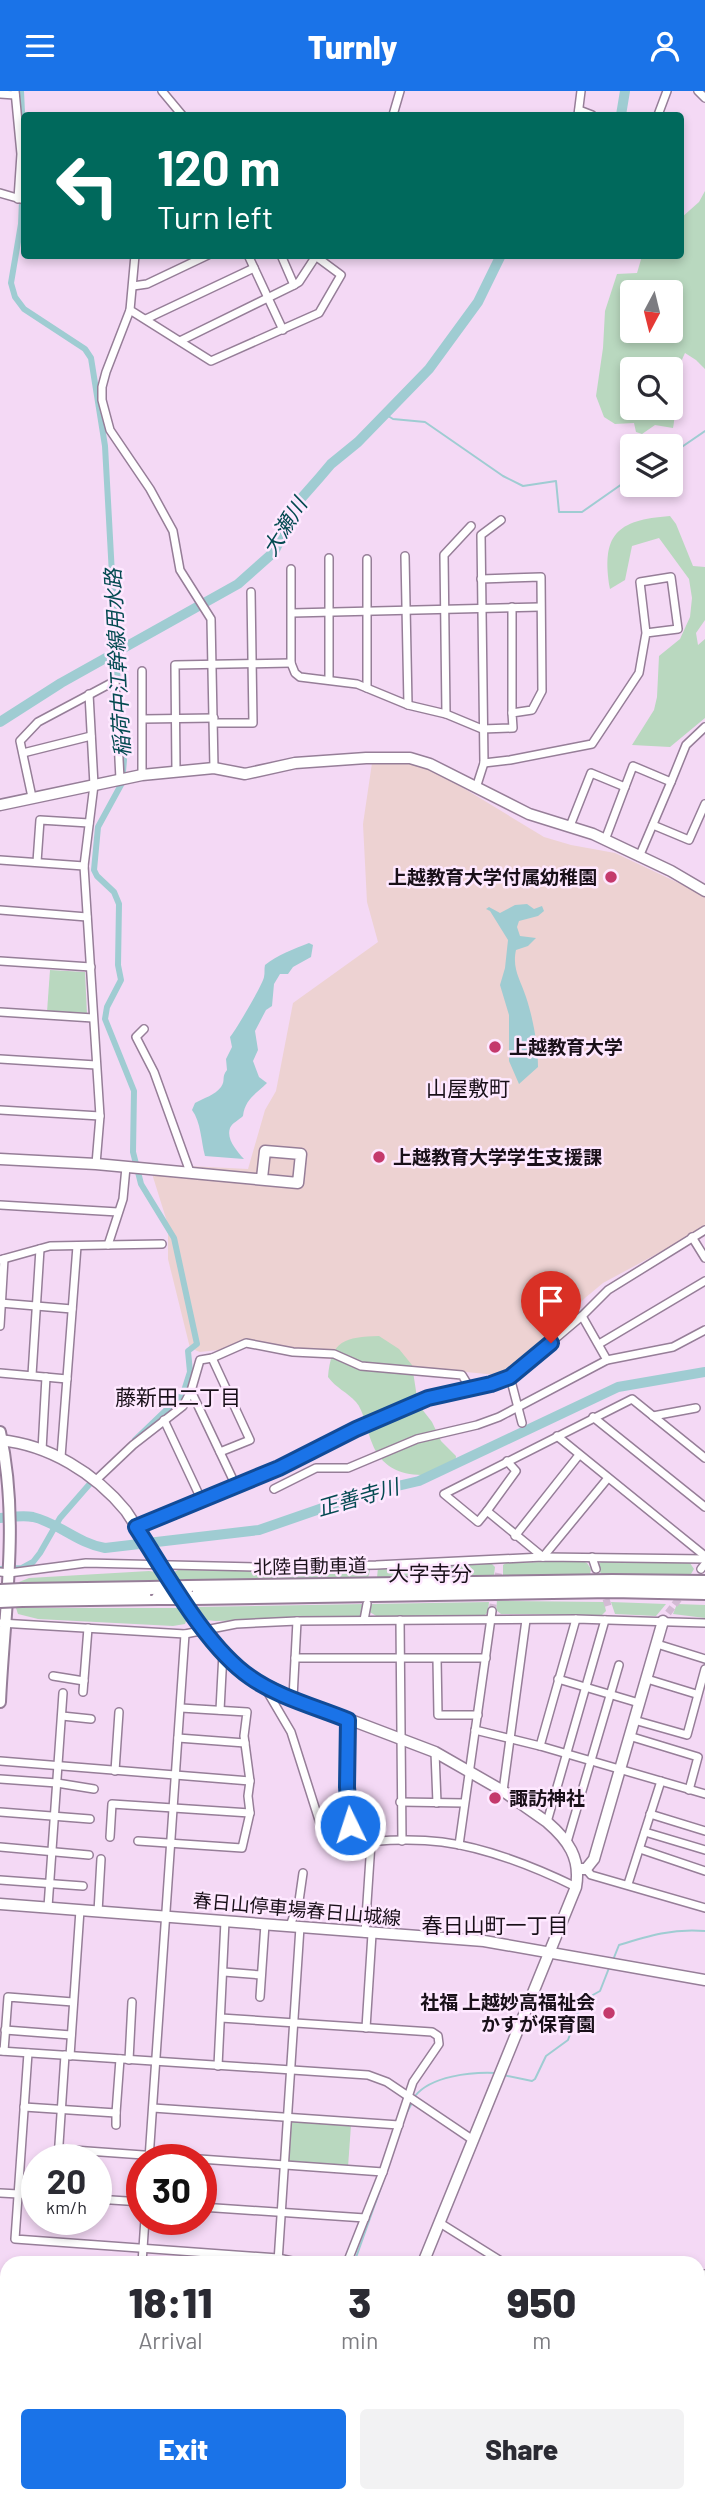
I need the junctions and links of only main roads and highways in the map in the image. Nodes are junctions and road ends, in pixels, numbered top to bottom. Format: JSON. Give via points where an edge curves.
{"nodes":[{"id":1,"x":1,"y":1437,"type":"edge"},
{"id":2,"x":4,"y":1573,"type":"edge"},
{"id":3,"x":705,"y":1582,"type":"edge"},
{"id":4,"x":0,"y":1591,"type":"edge"},
{"id":5,"x":191,"y":1593,"type":"junction"},
{"id":6,"x":22,"y":1595,"type":"junction"},
{"id":7,"x":705,"y":1595,"type":"edge"},
{"id":8,"x":0,"y":1601,"type":"edge"},
{"id":9,"x":3,"y":1623,"type":"edge"},
{"id":10,"x":0,"y":1696,"type":"edge"},
{"id":11,"x":0,"y":1702,"type":"edge"}],
"edges":[{"from":1,"to":2,"type":"main road","via":[[10,1533]]},
{"from":2,"to":9,"type":"main road"},
{"from":3,"to":5,"type":"highway","name":"北陸自動車道"},
{"from":4,"to":6,"type":"highway","name":"北陸自動車道","bridge":true},
{"from":5,"to":6,"type":"highway","name":"北陸自動車道","bridge":true},
{"from":5,"to":7,"type":"highway","name":"北陸自動車道","via":[[612,1591]]},
{"from":6,"to":8,"type":"highway","name":"北陸自動車道","bridge":true},
{"from":9,"to":10,"type":"main road"},
{"from":10,"to":11,"type":"main road"}]}
